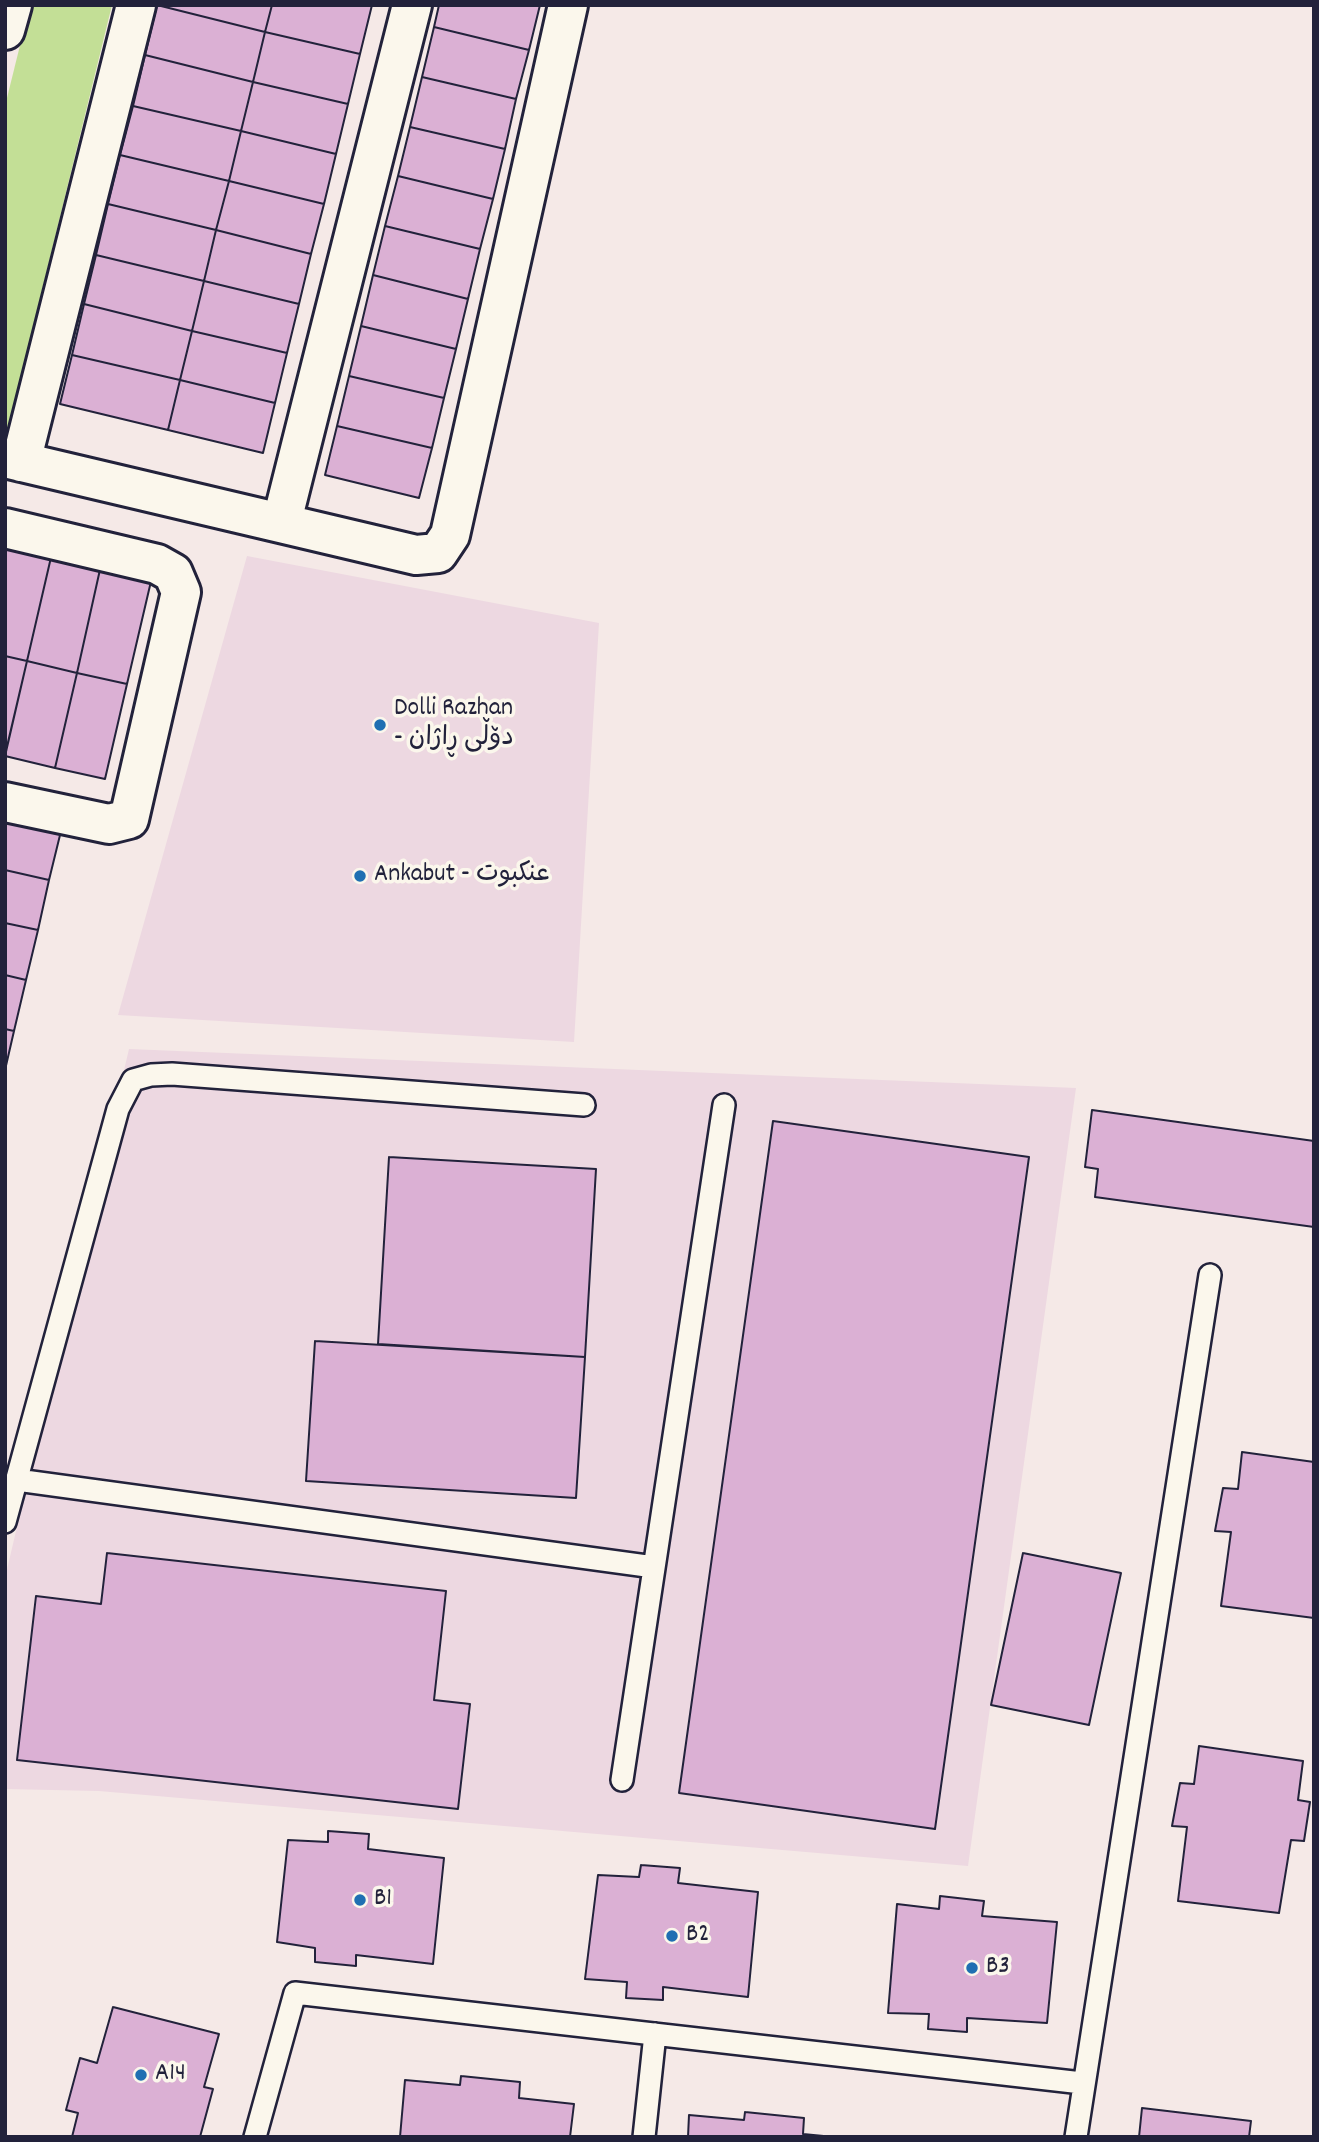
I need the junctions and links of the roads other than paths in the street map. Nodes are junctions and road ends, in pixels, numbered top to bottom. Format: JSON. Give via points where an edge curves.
{"nodes":[{"id":1,"x":12,"y":5,"type":"edge"},
{"id":2,"x":136,"y":5,"type":"edge"},
{"id":3,"x":412,"y":5,"type":"edge"},
{"id":4,"x":568,"y":5,"type":"edge"},
{"id":5,"x":5,"y":30,"type":"edge"},
{"id":6,"x":13,"y":460,"type":"edge"},
{"id":7,"x":282,"y":522,"type":"junction"},
{"id":8,"x":5,"y":528,"type":"edge"},
{"id":9,"x":5,"y":802,"type":"edge"},
{"id":10,"x":584,"y":1105,"type":"dead end"},
{"id":11,"x":724,"y":1105,"type":"dead end"},
{"id":12,"x":1210,"y":1275,"type":"dead end"},
{"id":13,"x":17,"y":1480,"type":"junction"},
{"id":14,"x":5,"y":1522,"type":"edge"},
{"id":15,"x":654,"y":1567,"type":"junction"},
{"id":16,"x":622,"y":1780,"type":"dead end"},
{"id":17,"x":655,"y":2034,"type":"junction"},
{"id":18,"x":1082,"y":2083,"type":"junction"},
{"id":19,"x":255,"y":2137,"type":"edge"},
{"id":20,"x":644,"y":2137,"type":"edge"},
{"id":21,"x":1076,"y":2137,"type":"edge"}],
"edges":[{"from":1,"to":5,"type":"street"},
{"from":2,"to":6,"type":"street"},
{"from":3,"to":7,"type":"street"},
{"from":4,"to":7,"type":"street","via":[[450,535],[438,553],[416,555]]},
{"from":6,"to":7,"type":"street"},
{"from":8,"to":9,"type":"street","via":[[157,564],[173,573],[181,592],[129,819],[109,824]]},
{"from":10,"to":13,"type":"lane","via":[[173,1074],[133,1080],[118,1109]]},
{"from":11,"to":15,"type":"lane"},
{"from":12,"to":18,"type":"lane"},
{"from":13,"to":14,"type":"lane"},
{"from":13,"to":15,"type":"lane"},
{"from":15,"to":16,"type":"lane"},
{"from":17,"to":18,"type":"lane"},
{"from":17,"to":19,"type":"lane","via":[[295,1993]]},
{"from":17,"to":20,"type":"lane"},
{"from":18,"to":21,"type":"lane"}]}
